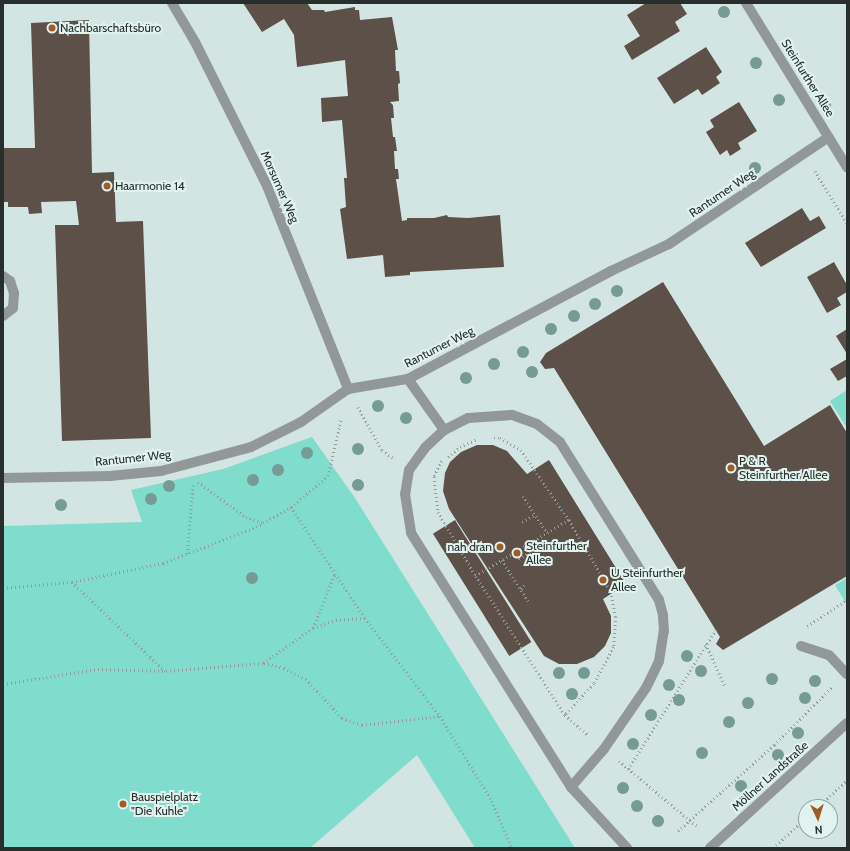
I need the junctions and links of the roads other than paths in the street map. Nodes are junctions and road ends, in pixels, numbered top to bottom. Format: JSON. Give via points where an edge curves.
{"nodes":[{"id":1,"x":172,"y":3,"type":"edge"},
{"id":2,"x":746,"y":3,"type":"edge"},
{"id":3,"x":829,"y":137,"type":"junction"},
{"id":4,"x":847,"y":167,"type":"edge"},
{"id":5,"x":3,"y":276,"type":"edge"},
{"id":6,"x":3,"y":316,"type":"edge"},
{"id":7,"x":408,"y":379,"type":"junction"},
{"id":8,"x":348,"y":389,"type":"junction"},
{"id":9,"x":444,"y":430,"type":"junction"},
{"id":10,"x":3,"y":478,"type":"edge"},
{"id":11,"x":801,"y":646,"type":"dead end"},
{"id":12,"x":847,"y":674,"type":"edge"},
{"id":13,"x":847,"y":724,"type":"edge"},
{"id":14,"x":571,"y":787,"type":"junction"},
{"id":15,"x":627,"y":848,"type":"edge"},
{"id":16,"x":710,"y":848,"type":"edge"}],
"edges":[{"from":1,"to":8,"type":"street","name":"Morsumer Weg","via":[[195,42],[267,186]]},
{"from":2,"to":3,"type":"street","name":"Steinfurther Allee"},
{"from":3,"to":4,"type":"street","name":"Steinfurther Allee"},
{"from":3,"to":7,"type":"street","name":"Rantumer Weg","via":[[669,244],[611,271]]},
{"from":5,"to":6,"type":"street","via":[[10,281],[14,293],[13,308]]},
{"from":7,"to":8,"type":"street","name":"Rantumer Weg"},
{"from":7,"to":9,"type":"street"},
{"from":8,"to":10,"type":"street","name":"Rantumer Weg","via":[[302,422],[250,447],[161,471],[110,476]]},
{"from":9,"to":14,"type":"street","via":[[424,448],[409,470],[405,494],[411,533]]},
{"from":9,"to":14,"type":"street","via":[[468,418],[512,415],[537,424],[560,442],[659,600],[664,631],[659,661],[628,716]]},
{"from":11,"to":12,"type":"street","via":[[829,655]]},
{"from":13,"to":16,"type":"street","name":"Möllner Landstraße"},
{"from":14,"to":15,"type":"street"}]}
